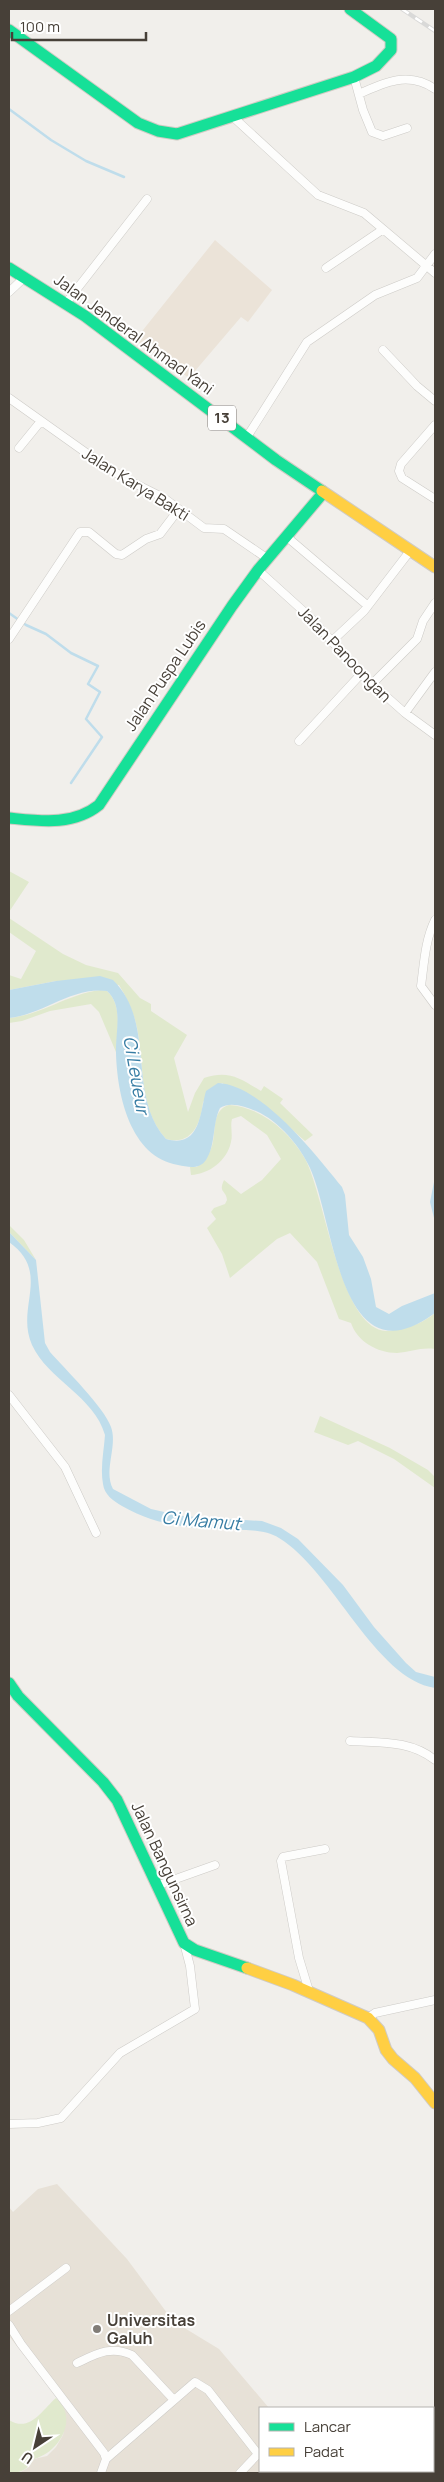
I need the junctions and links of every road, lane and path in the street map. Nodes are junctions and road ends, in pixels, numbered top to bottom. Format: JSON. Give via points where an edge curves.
{"nodes":[{"id":1,"x":350,"y":9,"type":"edge"},
{"id":2,"x":9,"y":30,"type":"edge"},
{"id":3,"x":354,"y":76,"type":"junction"},
{"id":4,"x":435,"y":88,"type":"edge"},
{"id":5,"x":359,"y":94,"type":"junction"},
{"id":6,"x":232,"y":116,"type":"junction"},
{"id":7,"x":407,"y":128,"type":"dead end"},
{"id":8,"x":147,"y":199,"type":"dead end"},
{"id":9,"x":382,"y":230,"type":"junction"},
{"id":10,"x":435,"y":254,"type":"edge"},
{"id":11,"x":426,"y":267,"type":"junction"},
{"id":12,"x":9,"y":268,"type":"edge"},
{"id":13,"x":326,"y":268,"type":"dead end"},
{"id":14,"x":435,"y":273,"type":"edge"},
{"id":15,"x":25,"y":277,"type":"junction"},
{"id":16,"x":9,"y":292,"type":"edge"},
{"id":17,"x":66,"y":303,"type":"junction"},
{"id":18,"x":383,"y":350,"type":"dead end"},
{"id":19,"x":9,"y":398,"type":"edge"},
{"id":20,"x":435,"y":401,"type":"edge"},
{"id":21,"x":41,"y":420,"type":"junction"},
{"id":22,"x":435,"y":425,"type":"edge"},
{"id":23,"x":247,"y":438,"type":"junction"},
{"id":24,"x":18,"y":448,"type":"dead end"},
{"id":25,"x":323,"y":493,"type":"junction"},
{"id":26,"x":435,"y":500,"type":"edge"},
{"id":27,"x":179,"y":509,"type":"junction"},
{"id":28,"x":287,"y":537,"type":"junction"},
{"id":29,"x":410,"y":551,"type":"junction"},
{"id":30,"x":268,"y":558,"type":"junction"},
{"id":31,"x":435,"y":567,"type":"edge"},
{"id":32,"x":258,"y":570,"type":"junction"},
{"id":33,"x":435,"y":604,"type":"edge"},
{"id":34,"x":368,"y":606,"type":"junction"},
{"id":35,"x":9,"y":639,"type":"edge"},
{"id":36,"x":331,"y":642,"type":"junction"},
{"id":37,"x":435,"y":672,"type":"edge"},
{"id":38,"x":361,"y":674,"type":"junction"},
{"id":39,"x":372,"y":684,"type":"junction"},
{"id":40,"x":405,"y":713,"type":"junction"},
{"id":41,"x":435,"y":735,"type":"edge"},
{"id":42,"x":299,"y":741,"type":"dead end"},
{"id":43,"x":9,"y":818,"type":"edge"},
{"id":44,"x":435,"y":920,"type":"edge"},
{"id":45,"x":435,"y":1005,"type":"edge"},
{"id":46,"x":9,"y":1395,"type":"edge"},
{"id":47,"x":11,"y":1408,"type":"edge"},
{"id":48,"x":96,"y":1534,"type":"dead end"},
{"id":49,"x":9,"y":1683,"type":"edge"},
{"id":50,"x":350,"y":1741,"type":"dead end"},
{"id":51,"x":435,"y":1760,"type":"edge"},
{"id":52,"x":325,"y":1850,"type":"dead end"},
{"id":53,"x":216,"y":1865,"type":"dead end"},
{"id":54,"x":156,"y":1886,"type":"junction"},
{"id":55,"x":184,"y":1943,"type":"junction"},
{"id":56,"x":309,"y":1991,"type":"junction"},
{"id":57,"x":435,"y":2000,"type":"edge"},
{"id":58,"x":368,"y":2018,"type":"junction"},
{"id":59,"x":435,"y":2103,"type":"edge"},
{"id":60,"x":9,"y":2124,"type":"edge"},
{"id":61,"x":66,"y":2268,"type":"dead end"},
{"id":62,"x":9,"y":2310,"type":"edge"},
{"id":63,"x":9,"y":2325,"type":"edge"},
{"id":64,"x":77,"y":2363,"type":"dead end"},
{"id":65,"x":174,"y":2400,"type":"junction"},
{"id":66,"x":106,"y":2459,"type":"junction"},
{"id":67,"x":101,"y":2473,"type":"edge"},
{"id":68,"x":240,"y":2473,"type":"edge"}],
"edges":[{"from":1,"to":3,"type":"main road","via":[[386,34],[392,46],[376,66]]},
{"from":2,"to":6,"type":"main road","via":[[147,128],[177,134]]},
{"from":3,"to":5,"type":"street"},
{"from":3,"to":6,"type":"main road"},
{"from":4,"to":5,"type":"street","via":[[423,81],[407,78]]},
{"from":5,"to":7,"type":"street","via":[[375,135],[383,136]]},
{"from":6,"to":9,"type":"street","via":[[318,195],[360,211]]},
{"from":8,"to":17,"type":"street"},
{"from":9,"to":11,"type":"street"},
{"from":9,"to":13,"type":"street"},
{"from":10,"to":11,"type":"street"},
{"from":11,"to":14,"type":"street"},
{"from":11,"to":23,"type":"street","via":[[412,281],[375,296],[307,342]]},
{"from":12,"to":15,"type":"main road","name":"Jalan Jenderal Ahmad Yani","number":"13"},
{"from":15,"to":16,"type":"street"},
{"from":15,"to":17,"type":"main road","name":"Jalan Jenderal Ahmad Yani","number":"13"},
{"from":17,"to":23,"type":"main road","name":"Jalan Jenderal Ahmad Yani","number":"13"},
{"from":18,"to":20,"type":"street","via":[[416,386]]},
{"from":19,"to":21,"type":"street","name":"Jalan Karya Bakti"},
{"from":21,"to":24,"type":"street"},
{"from":21,"to":27,"type":"street","name":"Jalan Karya Bakti","via":[[119,475]]},
{"from":22,"to":26,"type":"street","via":[[401,464],[399,471],[402,478]]},
{"from":23,"to":25,"type":"main road","name":"Jalan Jenderal Ahmad Yani","number":"13"},
{"from":25,"to":28,"type":"main road","name":"Jalan Puspa Lubis"},
{"from":25,"to":29,"type":"main road","name":"Jalan Jenderal Ahmad Yani","number":"13"},
{"from":27,"to":30,"type":"street","name":"Jalan Karya Bakti","via":[[204,528],[226,530]]},
{"from":27,"to":35,"type":"street","via":[[160,534],[122,555],[116,554],[89,532],[80,532]]},
{"from":28,"to":30,"type":"main road","name":"Jalan Puspa Lubis"},
{"from":28,"to":34,"type":"street"},
{"from":29,"to":31,"type":"main road","name":"Jalan Jenderal Ahmad Yani","number":"13"},
{"from":29,"to":34,"type":"street"},
{"from":30,"to":32,"type":"main road","name":"Jalan Puspa Lubis"},
{"from":32,"to":36,"type":"street","name":"Jalan Panoongan","via":[[301,608]]},
{"from":32,"to":43,"type":"main road","name":"Jalan Puspa Lubis","via":[[93,811],[77,818]]},
{"from":33,"to":39,"type":"street","via":[[423,621],[417,639]]},
{"from":34,"to":36,"type":"street"},
{"from":36,"to":38,"type":"street","name":"Jalan Panoongan"},
{"from":37,"to":40,"type":"street"},
{"from":38,"to":39,"type":"street","name":"Jalan Panoongan"},
{"from":38,"to":42,"type":"street"},
{"from":39,"to":40,"type":"street","name":"Jalan Panoongan"},
{"from":40,"to":41,"type":"street","name":"Jalan Panoongan"},
{"from":44,"to":45,"type":"street","via":[[424,957],[421,986]]},
{"from":46,"to":47,"type":"street"},
{"from":47,"to":48,"type":"street","via":[[65,1467]]},
{"from":49,"to":54,"type":"main road","name":"Jalan Bangunsirna","via":[[110,1790],[123,1810]]},
{"from":50,"to":51,"type":"street","via":[[403,1744],[424,1751]]},
{"from":52,"to":56,"type":"street","via":[[283,1857],[281,1861],[299,1958]]},
{"from":53,"to":54,"type":"street"},
{"from":54,"to":55,"type":"main road","name":"Jalan Bangunsirna"},
{"from":55,"to":56,"type":"main road","name":"Jalan Bangunsirna","via":[[195,1950]]},
{"from":55,"to":60,"type":"street","via":[[195,2008],[120,2053],[61,2118],[34,2124]]},
{"from":56,"to":58,"type":"main road","name":"Jalan Bangunsirna"},
{"from":57,"to":58,"type":"street","via":[[375,2013]]},
{"from":58,"to":59,"type":"main road","via":[[390,2055],[415,2078]]},
{"from":61,"to":62,"type":"street"},
{"from":63,"to":66,"type":"street"},
{"from":64,"to":65,"type":"street","via":[[104,2351],[124,2351],[132,2355]]},
{"from":65,"to":66,"type":"street"},
{"from":65,"to":68,"type":"street","via":[[195,2382],[208,2390],[258,2454]]},
{"from":66,"to":67,"type":"street"}]}
